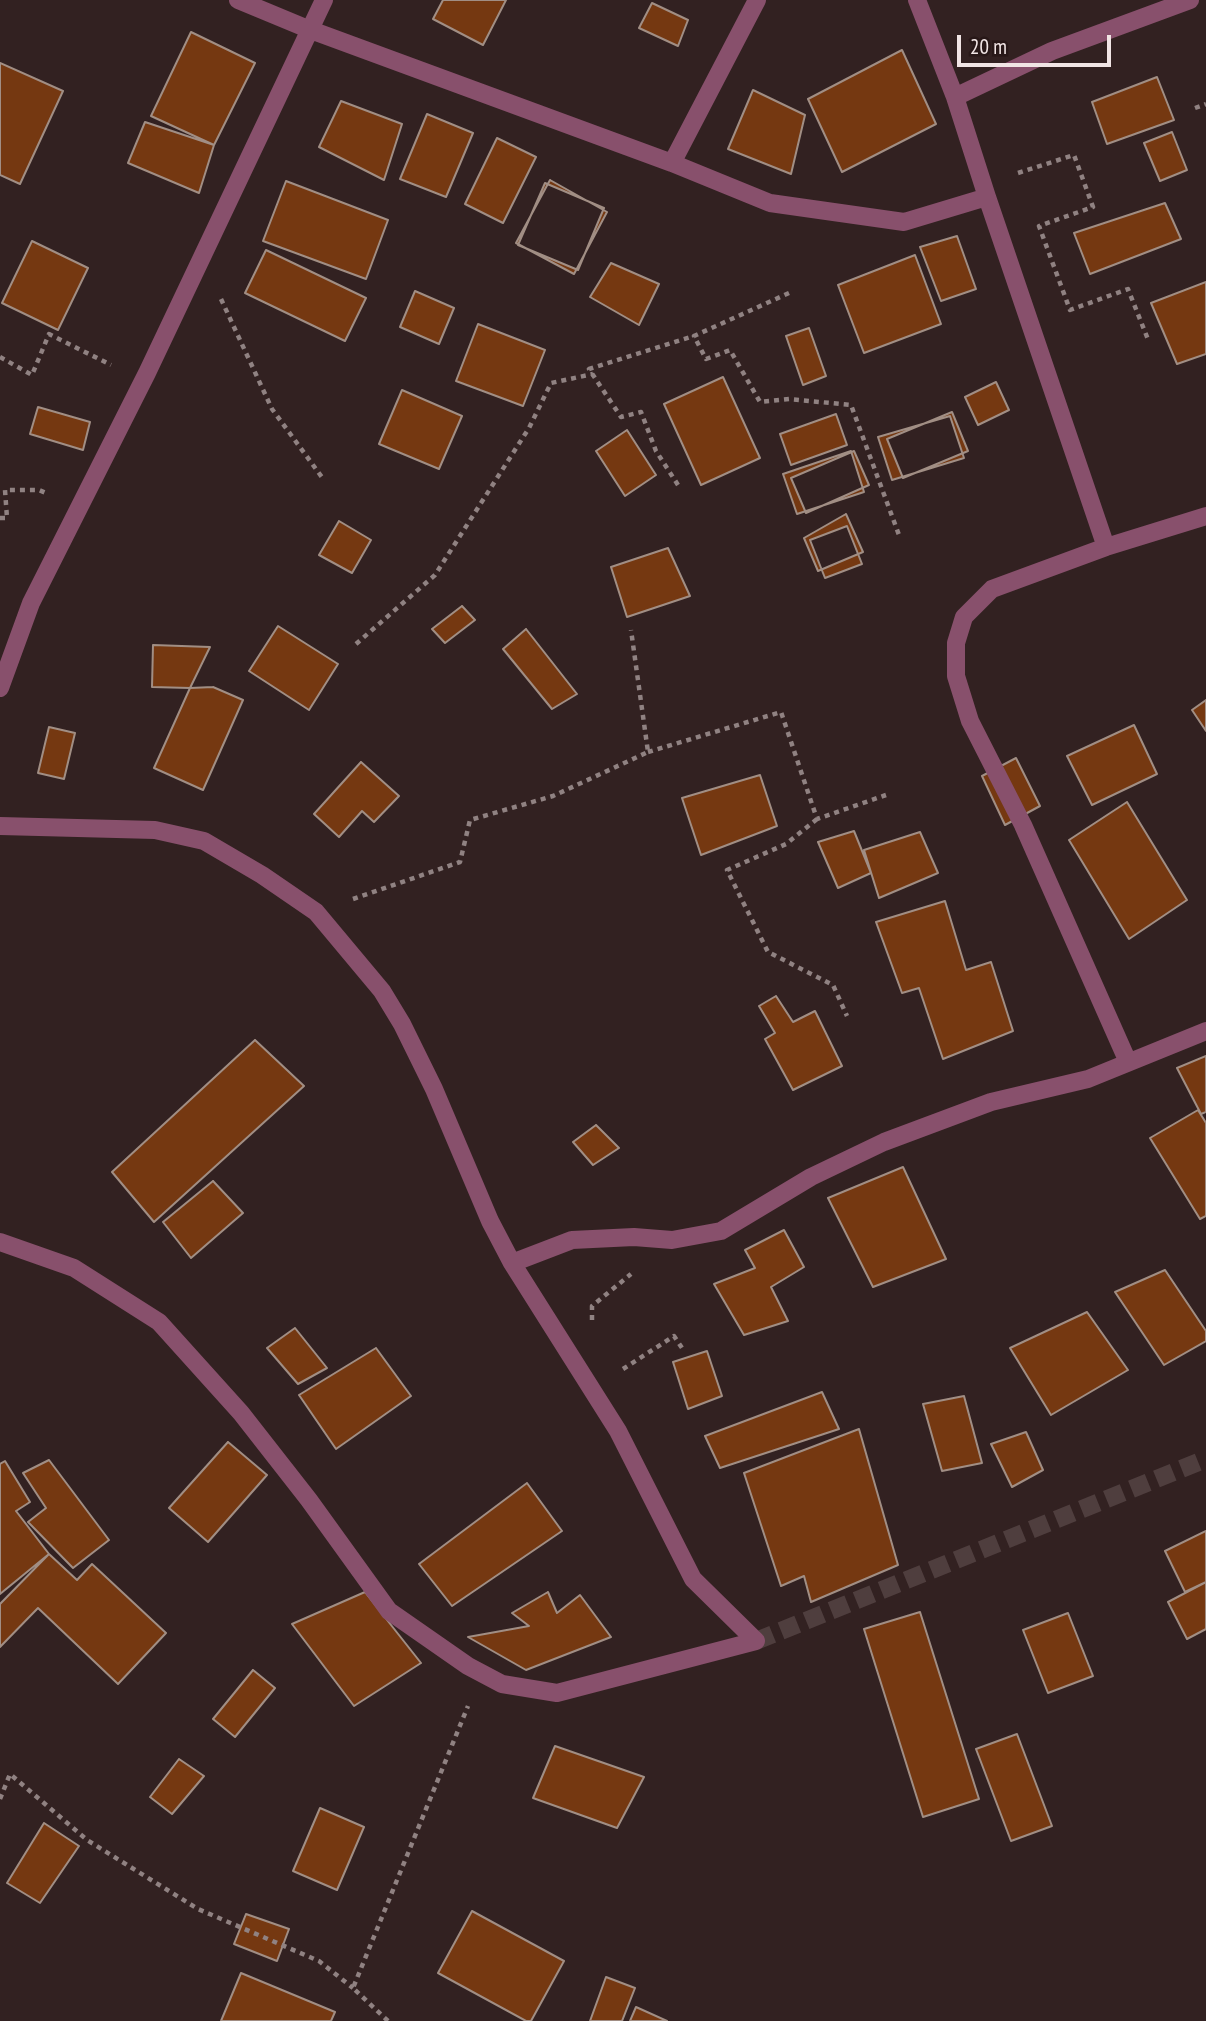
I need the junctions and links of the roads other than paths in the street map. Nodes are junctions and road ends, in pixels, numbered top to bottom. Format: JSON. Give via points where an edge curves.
{"nodes":[{"id":1,"x":238,"y":0,"type":"edge"},
{"id":2,"x":324,"y":0,"type":"edge"},
{"id":3,"x":757,"y":0,"type":"edge"},
{"id":4,"x":917,"y":0,"type":"edge"},
{"id":5,"x":1190,"y":0,"type":"edge"},
{"id":6,"x":308,"y":29,"type":"junction"},
{"id":7,"x":955,"y":97,"type":"junction"},
{"id":8,"x":672,"y":163,"type":"junction"},
{"id":9,"x":986,"y":191,"type":"junction"},
{"id":10,"x":1206,"y":516,"type":"edge"},
{"id":11,"x":1106,"y":547,"type":"junction"},
{"id":12,"x":0,"y":688,"type":"edge"},
{"id":13,"x":0,"y":826,"type":"edge"},
{"id":14,"x":1206,"y":1031,"type":"edge"},
{"id":15,"x":1128,"y":1062,"type":"junction"},
{"id":16,"x":0,"y":1242,"type":"edge"},
{"id":17,"x":512,"y":1264,"type":"junction"}],
"edges":[{"from":1,"to":6,"type":"street"},
{"from":2,"to":6,"type":"street"},
{"from":3,"to":8,"type":"street"},
{"from":4,"to":7,"type":"street"},
{"from":5,"to":7,"type":"street","via":[[1052,51]]},
{"from":6,"to":8,"type":"street"},
{"from":6,"to":12,"type":"street","via":[[143,382],[31,603]]},
{"from":7,"to":9,"type":"street"},
{"from":8,"to":9,"type":"street","via":[[770,203],[904,222]]},
{"from":9,"to":11,"type":"street"},
{"from":10,"to":11,"type":"street"},
{"from":11,"to":15,"type":"street","via":[[992,589],[964,617],[956,643],[956,676],[970,721],[1023,825]]},
{"from":13,"to":17,"type":"street","via":[[155,830],[204,841],[316,912],[382,991],[402,1024]]},
{"from":14,"to":15,"type":"street"},
{"from":15,"to":17,"type":"street","via":[[1088,1079],[991,1102],[884,1142],[811,1177],[721,1231],[672,1240],[572,1241]]},
{"from":16,"to":17,"type":"street","via":[[74,1268],[159,1322],[249,1424],[390,1611],[502,1684],[557,1693],[756,1641],[693,1579],[618,1430]]}]}
